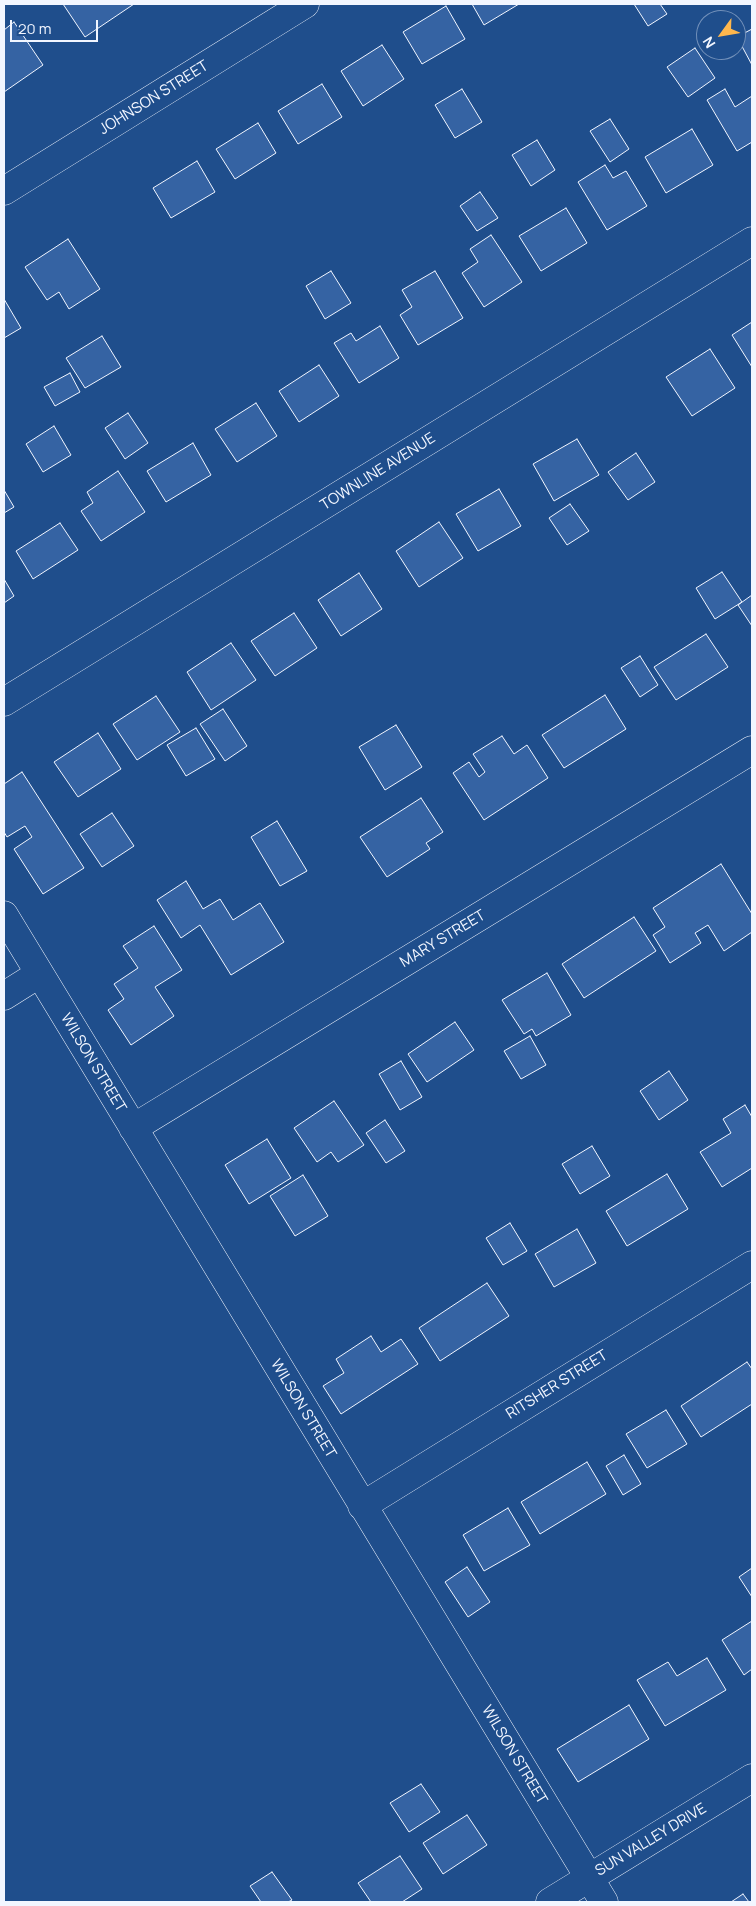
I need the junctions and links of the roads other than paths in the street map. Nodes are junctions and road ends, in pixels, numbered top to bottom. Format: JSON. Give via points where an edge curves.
{"nodes":[{"id":1,"x":305,"y":4,"type":"edge"},
{"id":2,"x":4,"y":191,"type":"edge"},
{"id":3,"x":752,"y":241,"type":"edge"},
{"id":4,"x":4,"y":702,"type":"edge"},
{"id":5,"x":752,"y":750,"type":"edge"},
{"id":6,"x":4,"y":915,"type":"edge"},
{"id":7,"x":40,"y":974,"type":"junction"},
{"id":8,"x":4,"y":996,"type":"edge"},
{"id":9,"x":133,"y":1128,"type":"junction"},
{"id":10,"x":752,"y":1265,"type":"edge"},
{"id":11,"x":362,"y":1506,"type":"junction"},
{"id":12,"x":752,"y":1778,"type":"edge"},
{"id":13,"x":589,"y":1878,"type":"junction"},
{"id":14,"x":550,"y":1902,"type":"edge"},
{"id":15,"x":604,"y":1902,"type":"edge"}],
"edges":[{"from":1,"to":2,"type":"street","name":"JOHNSON STREET"},
{"from":3,"to":4,"type":"street","name":"TOWNLINE AVENUE"},
{"from":5,"to":9,"type":"street","name":"MARY STREET"},
{"from":6,"to":7,"type":"street","name":"WILSON STREET"},
{"from":7,"to":8,"type":"street"},
{"from":7,"to":9,"type":"street","name":"WILSON STREET"},
{"from":9,"to":11,"type":"street","name":"WILSON STREET"},
{"from":10,"to":11,"type":"street","name":"RITSHER STREET"},
{"from":11,"to":13,"type":"street","name":"WILSON STREET"},
{"from":12,"to":13,"type":"street","name":"SUN VALLEY DRIVE"},
{"from":13,"to":14,"type":"street","name":"SUN VALLEY DRIVE"},
{"from":13,"to":15,"type":"street","name":"WILSON STREET"}]}
